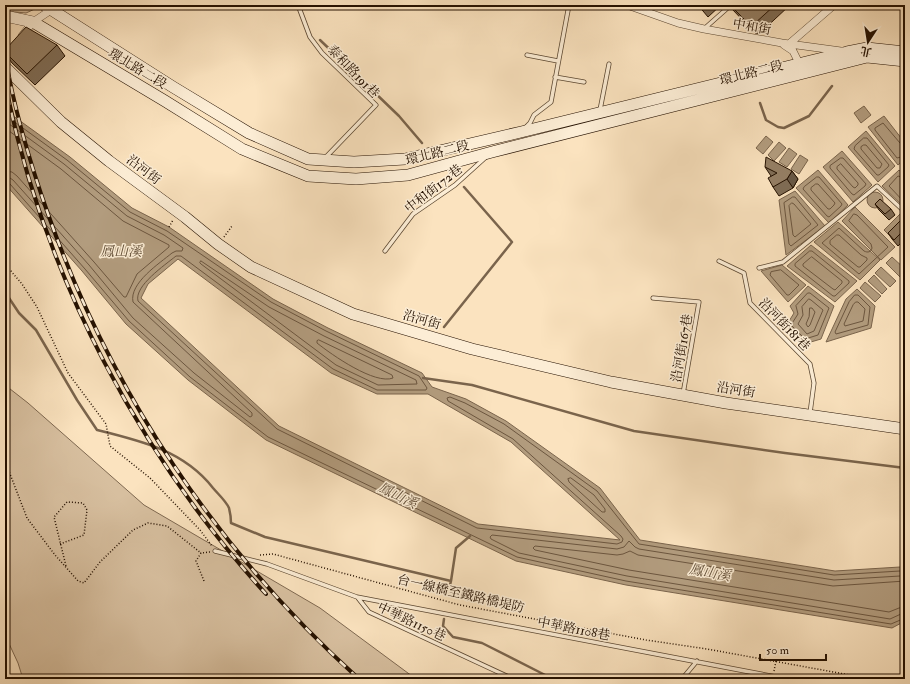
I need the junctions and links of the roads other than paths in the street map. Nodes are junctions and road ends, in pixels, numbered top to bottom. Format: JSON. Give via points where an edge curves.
{"nodes":[{"id":1,"x":65,"y":5,"type":"edge"},
{"id":2,"x":298,"y":5,"type":"edge"},
{"id":3,"x":569,"y":5,"type":"edge"},
{"id":4,"x":627,"y":5,"type":"edge"},
{"id":5,"x":731,"y":5,"type":"edge"},
{"id":6,"x":834,"y":5,"type":"edge"},
{"id":7,"x":48,"y":7,"type":"edge"},
{"id":8,"x":5,"y":16,"type":"edge"},
{"id":9,"x":33,"y":22,"type":"junction"},
{"id":10,"x":704,"y":29,"type":"junction"},
{"id":11,"x":15,"y":44,"type":"edge"},
{"id":12,"x":786,"y":44,"type":"junction"},
{"id":13,"x":811,"y":47,"type":"junction"},
{"id":14,"x":847,"y":52,"type":"junction"},
{"id":15,"x":905,"y":52,"type":"edge"},
{"id":16,"x":527,"y":55,"type":"dead end"},
{"id":17,"x":814,"y":60,"type":"junction"},
{"id":18,"x":558,"y":61,"type":"junction"},
{"id":19,"x":905,"y":61,"type":"edge"},
{"id":20,"x":609,"y":64,"type":"dead end"},
{"id":21,"x":799,"y":64,"type":"junction"},
{"id":22,"x":5,"y":67,"type":"edge"},
{"id":23,"x":810,"y":71,"type":"junction"},
{"id":24,"x":555,"y":77,"type":"junction"},
{"id":25,"x":584,"y":82,"type":"dead end"},
{"id":26,"x":599,"y":113,"type":"junction"},
{"id":27,"x":521,"y":132,"type":"junction"},
{"id":28,"x":509,"y":140,"type":"dead end"},
{"id":29,"x":504,"y":144,"type":"dead end"},
{"id":30,"x":492,"y":152,"type":"junction"},
{"id":31,"x":323,"y":160,"type":"junction"},
{"id":32,"x":905,"y":212,"type":"edge"},
{"id":33,"x":385,"y":251,"type":"dead end"},
{"id":34,"x":719,"y":261,"type":"dead end"},
{"id":35,"x":759,"y":268,"type":"dead end"},
{"id":36,"x":653,"y":298,"type":"dead end"},
{"id":37,"x":682,"y":395,"type":"junction"},
{"id":38,"x":810,"y":414,"type":"junction"},
{"id":39,"x":905,"y":429,"type":"edge"},
{"id":40,"x":214,"y":551,"type":"road end"},
{"id":41,"x":357,"y":597,"type":"junction"},
{"id":42,"x":697,"y":661,"type":"junction"},
{"id":43,"x":513,"y":679,"type":"edge"},
{"id":44,"x":682,"y":679,"type":"edge"},
{"id":45,"x":788,"y":679,"type":"edge"}],
"edges":[{"from":1,"to":7,"type":"street"},
{"from":2,"to":31,"type":"lane","name":"泰和路191巷","via":[[310,37],[322,53],[376,105]]},
{"from":3,"to":18,"type":"lane"},
{"from":4,"to":10,"type":"street","name":"中和街","via":[[678,23]]},
{"from":5,"to":10,"type":"lane"},
{"from":6,"to":12,"type":"street"},
{"from":7,"to":9,"type":"street"},
{"from":7,"to":31,"type":"street","name":"環北路二段","via":[[249,133],[308,159]]},
{"from":8,"to":9,"type":"street","name":"環北路二段"},
{"from":9,"to":11,"type":"street"},
{"from":9,"to":30,"type":"street","name":"環北路二段","via":[[242,149],[308,176],[356,179],[408,175]]},
{"from":10,"to":12,"type":"street","name":"中和街"},
{"from":12,"to":13,"type":"street","name":"中和街"},
{"from":12,"to":21,"type":"street","name":"中和街","via":[[793,51]]},
{"from":13,"to":14,"type":"street","name":"中和街"},
{"from":13,"to":17,"type":"street"},
{"from":14,"to":15,"type":"street","name":"環北路二段","via":[[868,48]]},
{"from":14,"to":17,"type":"street","name":"環北路二段"},
{"from":16,"to":18,"type":"lane"},
{"from":17,"to":21,"type":"street","name":"環北路二段"},
{"from":17,"to":23,"type":"street"},
{"from":18,"to":24,"type":"lane"},
{"from":19,"to":23,"type":"street","name":"環北路二段","via":[[867,57]]},
{"from":20,"to":26,"type":"lane"},
{"from":21,"to":23,"type":"street","name":"中和街"},
{"from":21,"to":26,"type":"street","name":"環北路二段"},
{"from":22,"to":37,"type":"street","name":"沿河街","via":[[61,122],[251,267],[353,314],[472,349],[611,382]]},
{"from":23,"to":30,"type":"street","name":"環北路二段"},
{"from":24,"to":25,"type":"lane"},
{"from":24,"to":27,"type":"lane","via":[[551,102],[534,115]]},
{"from":26,"to":27,"type":"street","name":"環北路二段"},
{"from":27,"to":28,"type":"lane"},
{"from":27,"to":31,"type":"street","name":"環北路二段","via":[[405,159],[354,162]]},
{"from":29,"to":30,"type":"lane","name":"中和街172巷"},
{"from":30,"to":33,"type":"lane","name":"中和街172巷","via":[[455,185],[413,214]]},
{"from":32,"to":35,"type":"lane","via":[[877,186],[783,262]]},
{"from":34,"to":38,"type":"lane","name":"沿河街181巷","via":[[744,272],[750,303],[810,364],[814,383]]},
{"from":36,"to":37,"type":"lane","name":"沿河街167巷","via":[[699,302]]},
{"from":37,"to":38,"type":"street","name":"沿河街"},
{"from":38,"to":39,"type":"street","name":"沿河街"},
{"from":40,"to":41,"type":"lane","via":[[267,564]]},
{"from":41,"to":42,"type":"lane","name":"中華路1108巷"},
{"from":41,"to":43,"type":"lane","name":"中華路1150巷","via":[[369,612]]},
{"from":42,"to":44,"type":"lane"},
{"from":42,"to":45,"type":"lane","name":"中華路1108巷"}]}
